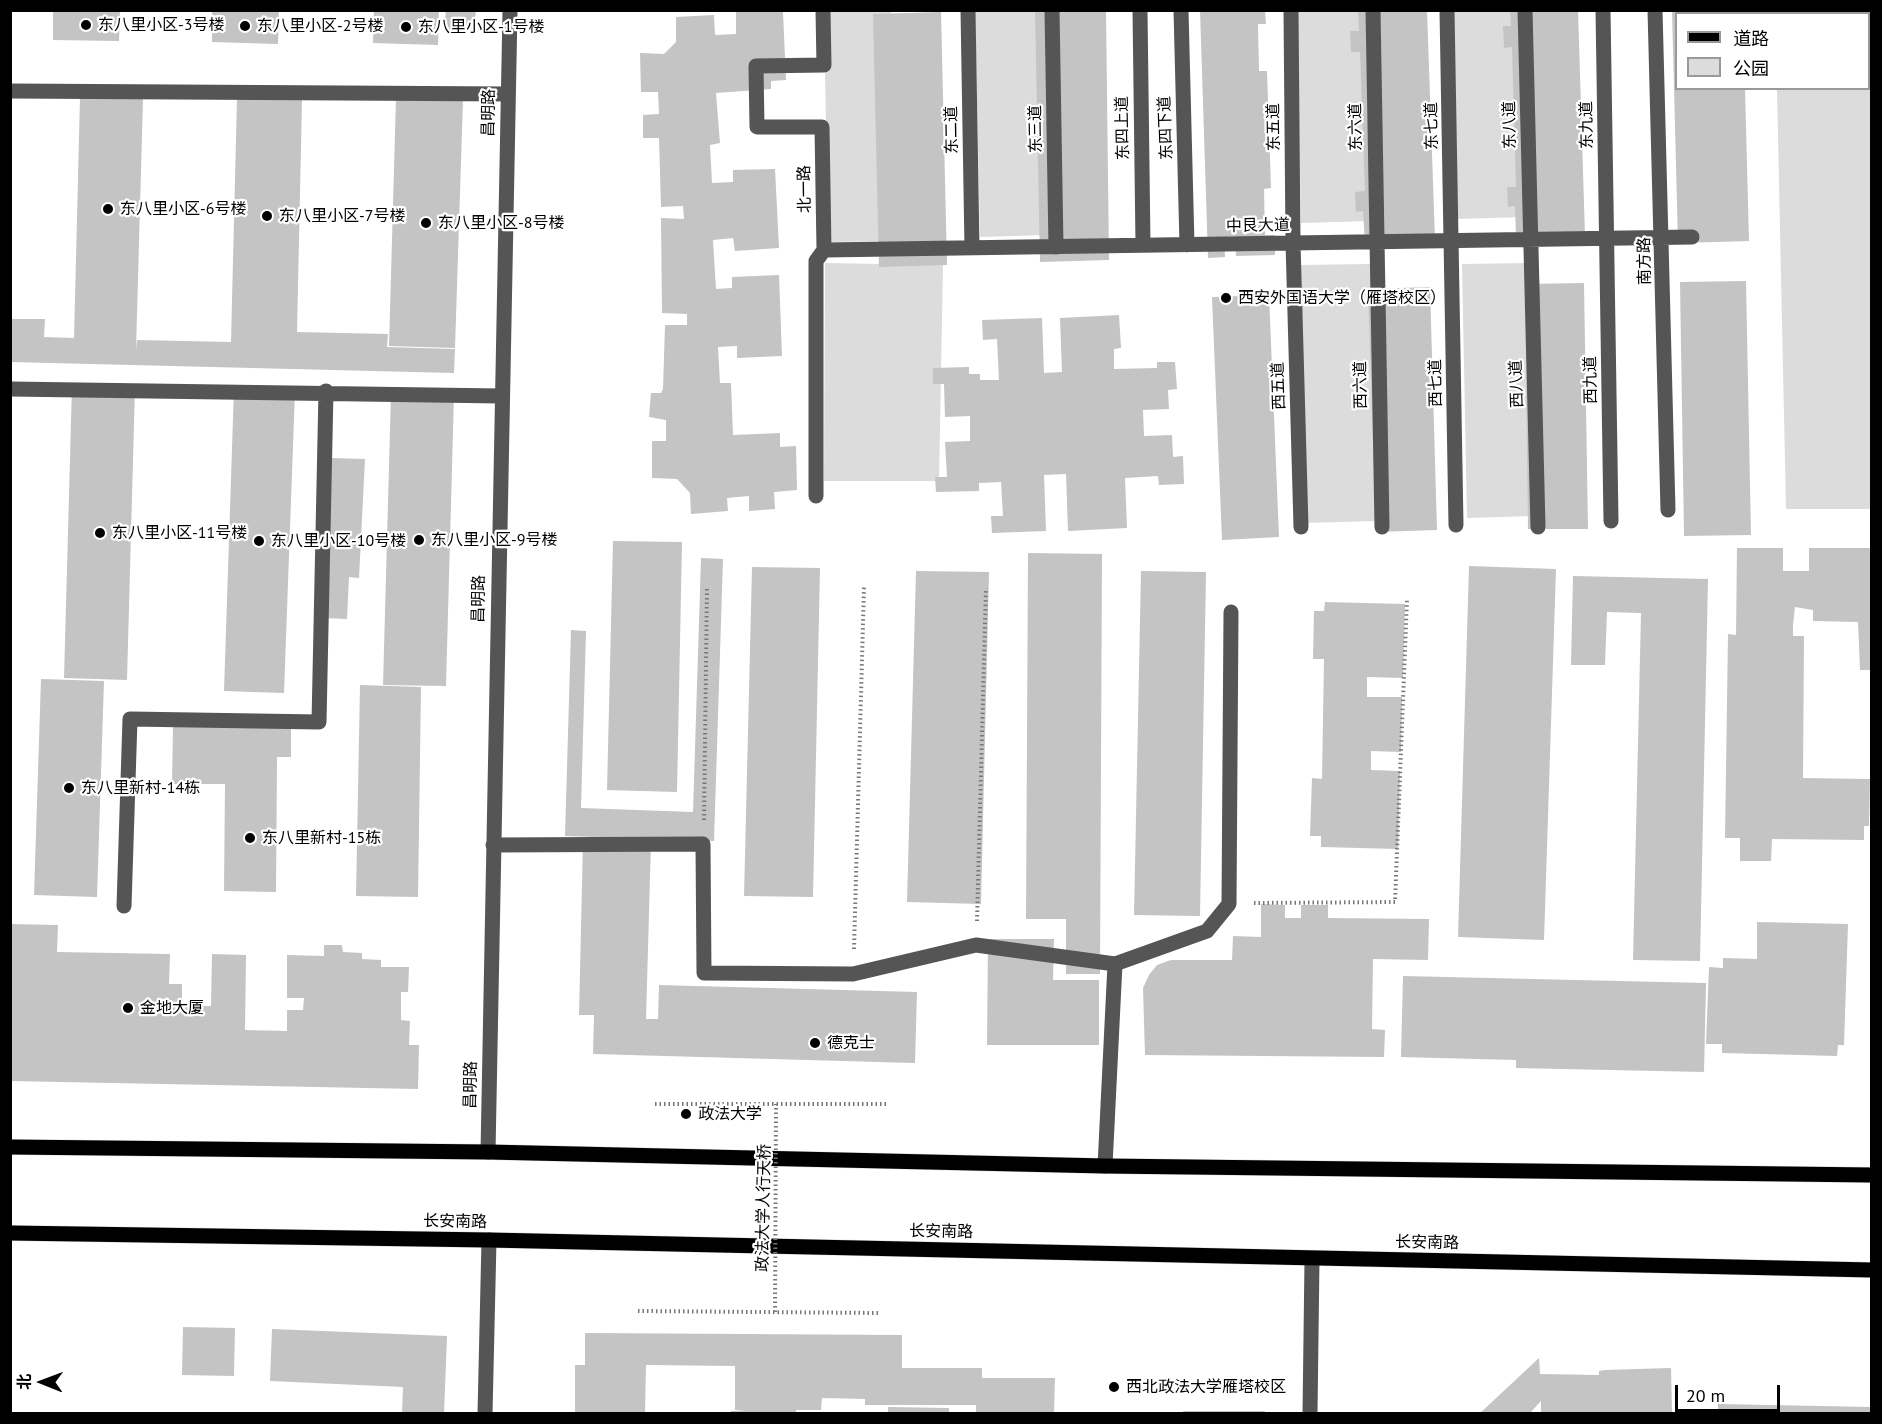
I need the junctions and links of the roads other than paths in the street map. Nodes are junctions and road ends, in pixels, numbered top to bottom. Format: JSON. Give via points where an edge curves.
{"nodes":[{"id":1,"x":510,"y":10,"type":"edge"},
{"id":2,"x":823,"y":10,"type":"edge"},
{"id":3,"x":968,"y":10,"type":"edge"},
{"id":4,"x":1052,"y":10,"type":"edge"},
{"id":5,"x":1140,"y":10,"type":"edge"},
{"id":6,"x":1181,"y":10,"type":"edge"},
{"id":7,"x":1291,"y":10,"type":"edge"},
{"id":8,"x":1373,"y":10,"type":"edge"},
{"id":9,"x":1447,"y":10,"type":"edge"},
{"id":10,"x":1525,"y":10,"type":"edge"},
{"id":11,"x":1603,"y":10,"type":"edge"},
{"id":12,"x":1655,"y":10,"type":"edge"},
{"id":13,"x":10,"y":90,"type":"edge"},
{"id":14,"x":508,"y":94,"type":"junction"},
{"id":15,"x":1692,"y":237,"type":"dead end"},
{"id":16,"x":1607,"y":238,"type":"junction"},
{"id":17,"x":1663,"y":238,"type":"junction"},
{"id":18,"x":1531,"y":239,"type":"junction"},
{"id":19,"x":1452,"y":241,"type":"junction"},
{"id":20,"x":1376,"y":242,"type":"junction"},
{"id":21,"x":1293,"y":243,"type":"junction"},
{"id":22,"x":1143,"y":245,"type":"junction"},
{"id":23,"x":1187,"y":245,"type":"junction"},
{"id":24,"x":1056,"y":247,"type":"junction"},
{"id":25,"x":972,"y":248,"type":"junction"},
{"id":26,"x":824,"y":250,"type":"junction"},
{"id":27,"x":10,"y":389,"type":"edge"},
{"id":28,"x":326,"y":391,"type":"junction"},
{"id":29,"x":501,"y":396,"type":"junction"},
{"id":30,"x":816,"y":496,"type":"dead end"},
{"id":31,"x":1668,"y":510,"type":"dead end"},
{"id":32,"x":1611,"y":521,"type":"dead end"},
{"id":33,"x":1456,"y":525,"type":"dead end"},
{"id":34,"x":1301,"y":527,"type":"dead end"},
{"id":35,"x":1382,"y":527,"type":"dead end"},
{"id":36,"x":1538,"y":527,"type":"dead end"},
{"id":37,"x":1231,"y":612,"type":"dead end"},
{"id":38,"x":493,"y":845,"type":"junction"},
{"id":39,"x":124,"y":906,"type":"dead end"},
{"id":40,"x":1115,"y":964,"type":"junction"},
{"id":41,"x":10,"y":1147,"type":"edge"},
{"id":42,"x":488,"y":1152,"type":"junction"},
{"id":43,"x":1105,"y":1166,"type":"junction"},
{"id":44,"x":1872,"y":1175,"type":"edge"},
{"id":45,"x":10,"y":1233,"type":"edge"},
{"id":46,"x":489,"y":1240,"type":"junction"},
{"id":47,"x":1312,"y":1259,"type":"junction"},
{"id":48,"x":1872,"y":1270,"type":"edge"},
{"id":49,"x":485,"y":1413,"type":"edge"},
{"id":50,"x":1310,"y":1413,"type":"edge"}],
"edges":[{"from":1,"to":14,"type":"street","name":"昌明路"},
{"from":2,"to":26,"type":"street","name":"北一路","via":[[824,65],[756,66],[757,127],[822,127]]},
{"from":3,"to":25,"type":"street","name":"东二道"},
{"from":4,"to":24,"type":"street","name":"东三道"},
{"from":5,"to":22,"type":"street","name":"东四上道"},
{"from":6,"to":23,"type":"street","name":"东四下道"},
{"from":7,"to":21,"type":"street","name":"东五道"},
{"from":8,"to":20,"type":"street","name":"东六道"},
{"from":9,"to":19,"type":"street","name":"东七道"},
{"from":10,"to":18,"type":"street","name":"东八道"},
{"from":11,"to":16,"type":"street","name":"东九道"},
{"from":12,"to":17,"type":"street","name":"南方路"},
{"from":13,"to":14,"type":"street"},
{"from":14,"to":29,"type":"street","name":"昌明路"},
{"from":15,"to":17,"type":"street","name":"中艮大道"},
{"from":16,"to":17,"type":"street","name":"中艮大道"},
{"from":16,"to":18,"type":"street","name":"中艮大道"},
{"from":16,"to":32,"type":"street","name":"西九道"},
{"from":17,"to":31,"type":"street","name":"南方路"},
{"from":18,"to":19,"type":"street","name":"中艮大道"},
{"from":18,"to":36,"type":"street","name":"西八道"},
{"from":19,"to":20,"type":"street","name":"中艮大道"},
{"from":19,"to":33,"type":"street","name":"西七道"},
{"from":20,"to":21,"type":"street","name":"中艮大道"},
{"from":20,"to":35,"type":"street","name":"西六道"},
{"from":21,"to":23,"type":"street","name":"中艮大道"},
{"from":21,"to":34,"type":"street","name":"西五道"},
{"from":22,"to":23,"type":"street","name":"中艮大道"},
{"from":22,"to":24,"type":"street","name":"中艮大道"},
{"from":24,"to":25,"type":"street","name":"中艮大道"},
{"from":25,"to":26,"type":"street","name":"中艮大道"},
{"from":26,"to":30,"type":"street","name":"北一路","via":[[816,261]]},
{"from":27,"to":28,"type":"street"},
{"from":28,"to":29,"type":"street"},
{"from":28,"to":39,"type":"street","via":[[319,722],[130,719]]},
{"from":29,"to":38,"type":"street","name":"昌明路"},
{"from":37,"to":40,"type":"street","via":[[1229,904],[1208,931]]},
{"from":38,"to":40,"type":"street","via":[[703,844],[704,973],[853,974],[976,945]]},
{"from":38,"to":42,"type":"street","name":"昌明路"},
{"from":40,"to":43,"type":"street"},
{"from":41,"to":42,"type":"main road"},
{"from":42,"to":43,"type":"main road"},
{"from":43,"to":44,"type":"main road"},
{"from":45,"to":46,"type":"main road","name":"长安南路"},
{"from":46,"to":47,"type":"main road","name":"长安南路"},
{"from":46,"to":49,"type":"street"},
{"from":47,"to":48,"type":"main road","name":"长安南路"},
{"from":47,"to":50,"type":"street"}]}
